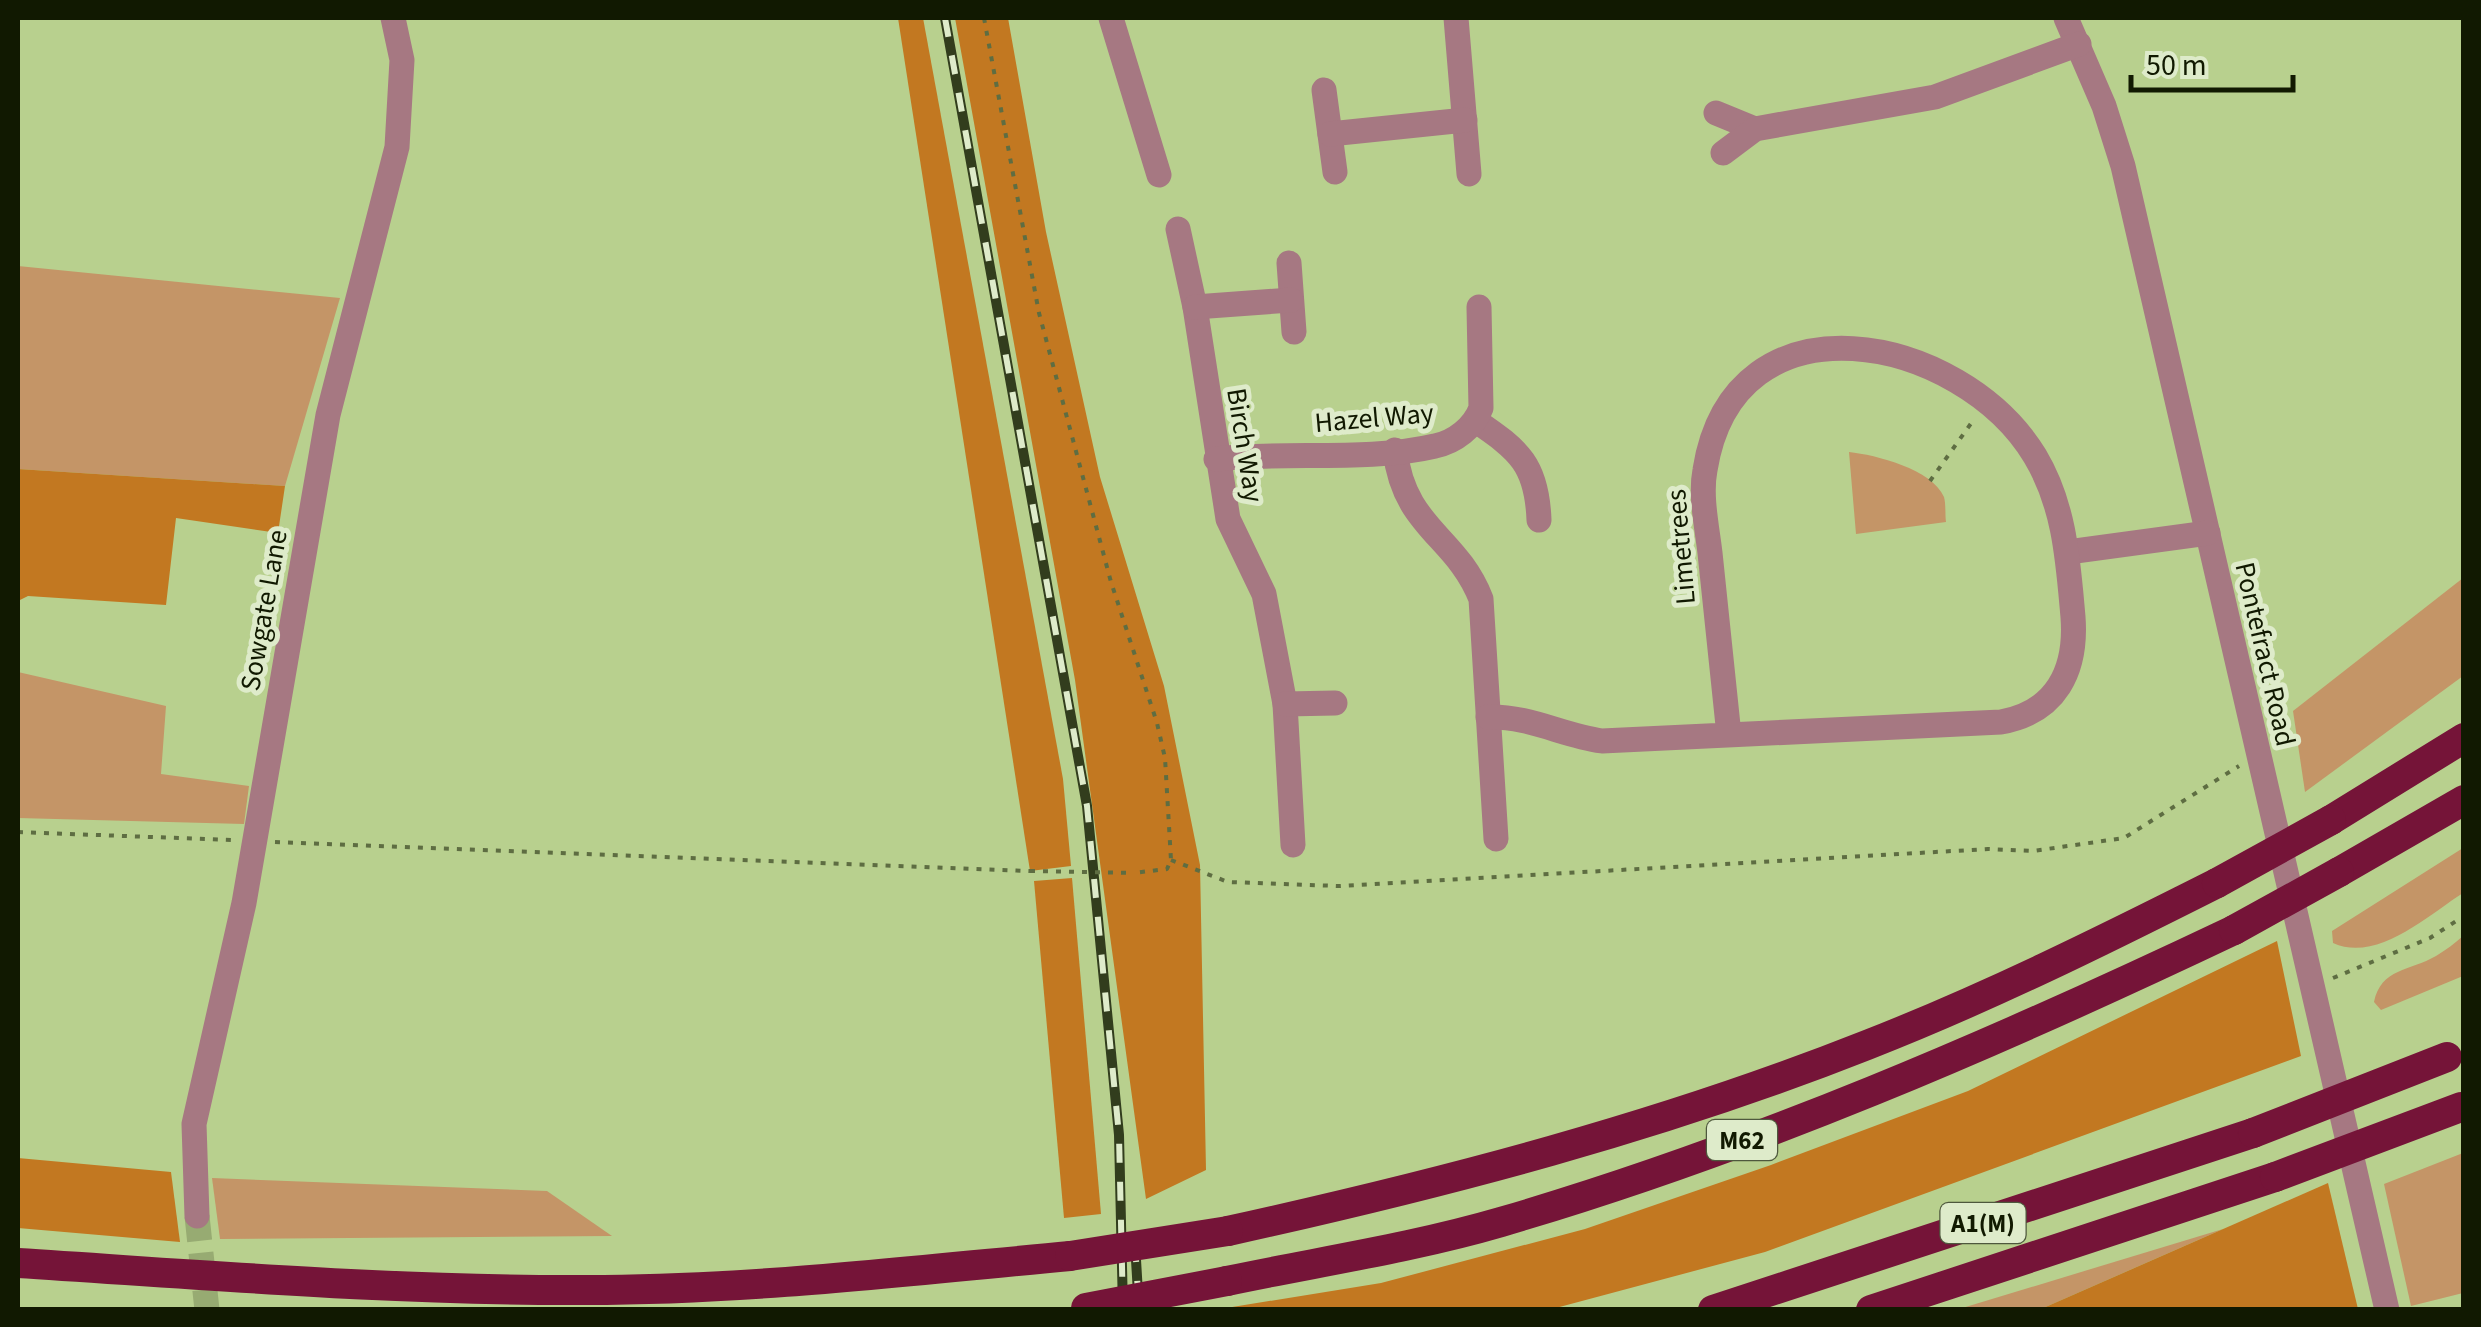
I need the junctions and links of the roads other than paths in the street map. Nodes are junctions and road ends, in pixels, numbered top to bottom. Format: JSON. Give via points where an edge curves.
{"nodes":[{"id":1,"x":393,"y":18,"type":"edge"},
{"id":2,"x":1111,"y":18,"type":"edge"},
{"id":3,"x":1456,"y":18,"type":"edge"},
{"id":4,"x":2066,"y":18,"type":"edge"},
{"id":5,"x":2079,"y":44,"type":"junction"},
{"id":6,"x":1324,"y":90,"type":"dead end"},
{"id":7,"x":1716,"y":113,"type":"dead end"},
{"id":8,"x":1464,"y":120,"type":"junction"},
{"id":9,"x":1755,"y":129,"type":"junction"},
{"id":10,"x":1330,"y":134,"type":"junction"},
{"id":11,"x":1723,"y":153,"type":"dead end"},
{"id":12,"x":1336,"y":172,"type":"dead end"},
{"id":13,"x":1469,"y":174,"type":"dead end"},
{"id":14,"x":1159,"y":175,"type":"dead end"},
{"id":15,"x":1178,"y":230,"type":"dead end"},
{"id":16,"x":1289,"y":263,"type":"dead end"},
{"id":17,"x":1291,"y":300,"type":"junction"},
{"id":18,"x":1195,"y":307,"type":"junction"},
{"id":19,"x":1479,"y":307,"type":"dead end"},
{"id":20,"x":1294,"y":332,"type":"dead end"},
{"id":21,"x":1476,"y":421,"type":"junction"},
{"id":22,"x":1395,"y":450,"type":"junction"},
{"id":23,"x":1216,"y":459,"type":"junction"},
{"id":24,"x":1539,"y":520,"type":"dead end"},
{"id":25,"x":2208,"y":533,"type":"junction"},
{"id":26,"x":2068,"y":552,"type":"junction"},
{"id":27,"x":1335,"y":703,"type":"dead end"},
{"id":28,"x":1285,"y":704,"type":"junction"},
{"id":29,"x":1488,"y":717,"type":"junction"},
{"id":30,"x":1729,"y":734,"type":"junction"},
{"id":31,"x":2464,"y":738,"type":"edge"},
{"id":32,"x":2464,"y":800,"type":"edge"},
{"id":33,"x":1496,"y":839,"type":"dead end"},
{"id":34,"x":1293,"y":846,"type":"dead end"},
{"id":35,"x":2455,"y":1054,"type":"edge"},
{"id":36,"x":2462,"y":1106,"type":"edge"},
{"id":37,"x":197,"y":1216,"type":"tunnel mouth"},
{"id":38,"x":18,"y":1264,"type":"edge"},
{"id":39,"x":1079,"y":1309,"type":"edge"},
{"id":40,"x":1713,"y":1310,"type":"edge"},
{"id":41,"x":1871,"y":1310,"type":"edge"},
{"id":42,"x":2387,"y":1310,"type":"edge"}],
"edges":[{"from":1,"to":37,"type":"street","name":"Sowgate Lane","via":[[402,60],[397,147],[328,415],[256,841],[194,1124]]},
{"from":2,"to":14,"type":"street"},
{"from":3,"to":8,"type":"street"},
{"from":4,"to":5,"type":"street","name":"Pontefract Road"},
{"from":5,"to":9,"type":"street","via":[[1935,97]]},
{"from":5,"to":25,"type":"street","name":"Pontefract Road","via":[[2123,166]]},
{"from":6,"to":10,"type":"street"},
{"from":7,"to":9,"type":"street"},
{"from":8,"to":10,"type":"street"},
{"from":8,"to":13,"type":"street"},
{"from":9,"to":11,"type":"street"},
{"from":10,"to":12,"type":"street"},
{"from":15,"to":18,"type":"street","name":"Birch Way"},
{"from":16,"to":17,"type":"street"},
{"from":17,"to":18,"type":"street"},
{"from":17,"to":20,"type":"street"},
{"from":18,"to":23,"type":"street","name":"Birch Way"},
{"from":19,"to":21,"type":"street"},
{"from":21,"to":22,"type":"street","name":"Hazel Way","via":[[1436,446]]},
{"from":21,"to":24,"type":"street","via":[[1522,452],[1538,494]]},
{"from":22,"to":23,"type":"street","name":"Hazel Way"},
{"from":22,"to":29,"type":"street","via":[[1399,483],[1414,511],[1472,576],[1481,599]]},
{"from":23,"to":28,"type":"street","name":"Birch Way","via":[[1228,520],[1264,594]]},
{"from":25,"to":26,"type":"street"},
{"from":25,"to":42,"type":"street","name":"Pontefract Road"},
{"from":26,"to":30,"type":"street","name":"Limetrees","via":[[2072,661],[2065,682],[2025,718]]},
{"from":26,"to":30,"type":"street","name":"Limetrees","via":[[2042,469],[1986,402],[1918,361],[1843,348],[1770,364],[1735,397],[1718,425],[1704,473]]},
{"from":27,"to":28,"type":"street"},
{"from":28,"to":34,"type":"street","name":"Birch Way"},
{"from":29,"to":30,"type":"street","name":"Limetrees","via":[[1535,720],[1576,737]]},
{"from":29,"to":33,"type":"street"},
{"from":31,"to":38,"type":"highway","number":"M62","bridge":true,"via":[[2218,883],[1990,994],[1706,1103],[1428,1185],[1228,1231],[1070,1256],[763,1285],[587,1290],[382,1288]]},
{"from":32,"to":39,"type":"highway","number":"M62","bridge":true,"via":[[2234,930],[2002,1040],[1692,1158],[1499,1223]]},
{"from":35,"to":40,"type":"highway","number":"A1(M)","bridge":true,"via":[[2253,1133]]},
{"from":36,"to":41,"type":"highway","number":"A1(M)","bridge":true,"via":[[2275,1177]]}]}
